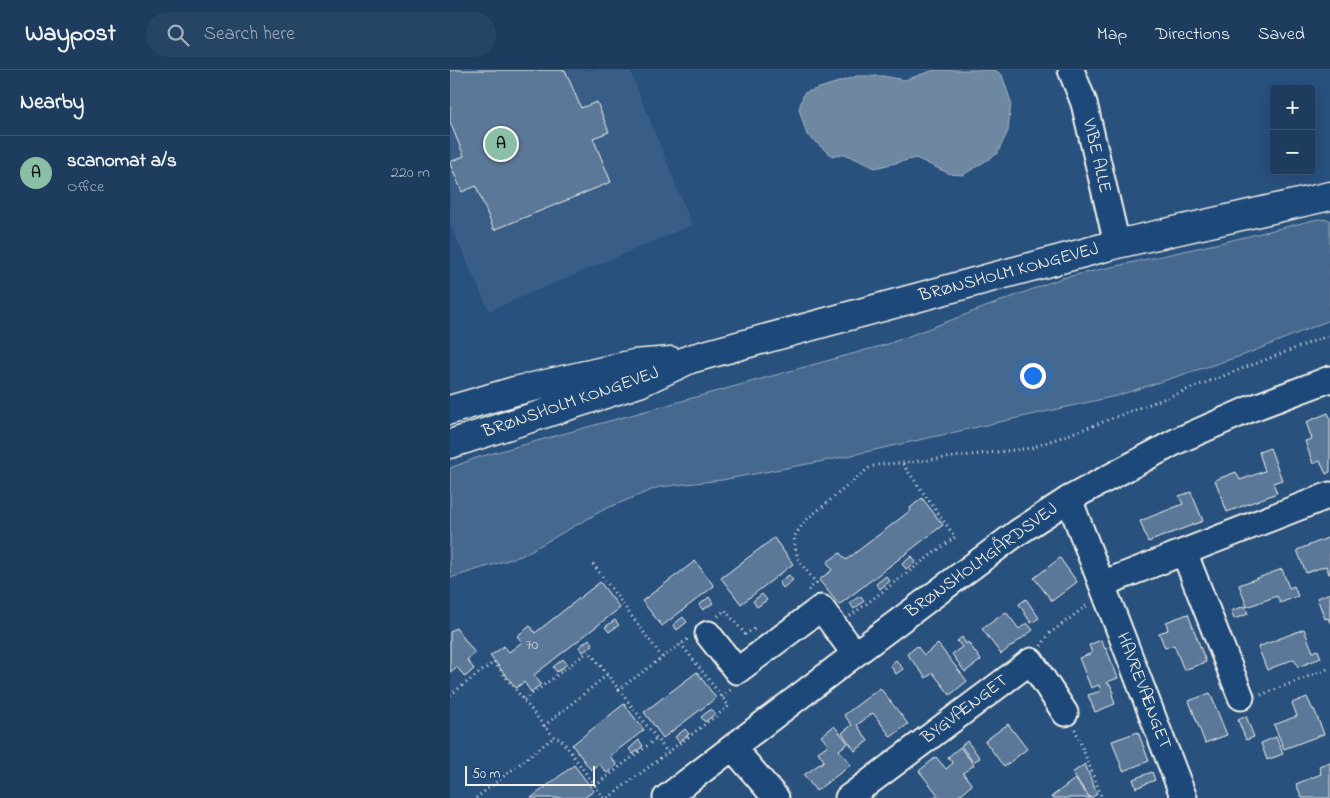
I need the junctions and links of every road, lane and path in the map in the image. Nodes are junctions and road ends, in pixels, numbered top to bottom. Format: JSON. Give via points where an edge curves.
{"nodes":[{"id":1,"x":1071,"y":70,"type":"edge"},
{"id":2,"x":1330,"y":196,"type":"edge"},
{"id":3,"x":1117,"y":244,"type":"junction"},
{"id":4,"x":1330,"y":335,"type":"edge"},
{"id":5,"x":690,"y":359,"type":"junction"},
{"id":6,"x":1330,"y":379,"type":"edge"},
{"id":7,"x":450,"y":410,"type":"edge"},
{"id":8,"x":450,"y":444,"type":"edge"},
{"id":9,"x":902,"y":463,"type":"junction"},
{"id":10,"x":1330,"y":495,"type":"edge"},
{"id":11,"x":1069,"y":499,"type":"junction"},
{"id":12,"x":1184,"y":552,"type":"junction"},
{"id":13,"x":593,"y":564,"type":"dead end"},
{"id":14,"x":1103,"y":588,"type":"junction"},
{"id":15,"x":810,"y":602,"type":"junction"},
{"id":16,"x":760,"y":625,"type":"dead end"},
{"id":17,"x":835,"y":628,"type":"junction"},
{"id":18,"x":705,"y":629,"type":"junction"},
{"id":19,"x":681,"y":644,"type":"junction"},
{"id":20,"x":855,"y":654,"type":"junction"},
{"id":21,"x":662,"y":657,"type":"junction"},
{"id":22,"x":1031,"y":660,"type":"junction"},
{"id":23,"x":1330,"y":668,"type":"edge"},
{"id":24,"x":607,"y":675,"type":"junction"},
{"id":25,"x":618,"y":690,"type":"junction"},
{"id":26,"x":450,"y":695,"type":"edge"},
{"id":27,"x":1241,"y":697,"type":"joint"},
{"id":28,"x":524,"y":700,"type":"junction"},
{"id":29,"x":1065,"y":713,"type":"joint"},
{"id":30,"x":544,"y":726,"type":"junction"},
{"id":31,"x":554,"y":737,"type":"junction"},
{"id":32,"x":657,"y":738,"type":"junction"},
{"id":33,"x":733,"y":748,"type":"junction"},
{"id":34,"x":668,"y":753,"type":"junction"},
{"id":35,"x":595,"y":786,"type":"junction"},
{"id":36,"x":476,"y":798,"type":"edge"},
{"id":37,"x":604,"y":798,"type":"edge"},
{"id":38,"x":608,"y":798,"type":"edge"},
{"id":39,"x":666,"y":798,"type":"edge"},
{"id":40,"x":776,"y":798,"type":"edge"},
{"id":41,"x":848,"y":798,"type":"edge"},
{"id":42,"x":1102,"y":798,"type":"edge"},
{"id":43,"x":1184,"y":798,"type":"edge"}],
"edges":[{"from":1,"to":3,"type":"street","name":"VIBE ALLE","via":[[1084,103]]},
{"from":2,"to":3,"type":"main road","name":"BRØNSHOLM KONGEVEJ"},
{"from":3,"to":5,"type":"main road","name":"BRØNSHOLM KONGEVEJ"},
{"from":4,"to":9,"type":"path","via":[[1031,448]]},
{"from":5,"to":7,"type":"main road","name":"BRØNSHOLM KONGEVEJ","via":[[634,364],[515,391]]},
{"from":5,"to":8,"type":"main road","name":"BRØNSHOLM KONGEVEJ","via":[[639,383]]},
{"from":6,"to":11,"type":"street","name":"BRØNSHOLMGÅRDSVEJ","via":[[1177,441]]},
{"from":9,"to":15,"type":"path","via":[[870,467],[804,521],[794,537],[799,561],[816,583]]},
{"from":9,"to":17,"type":"path","via":[[955,537]]},
{"from":10,"to":12,"type":"street"},
{"from":11,"to":14,"type":"street","name":"HAVREVÆNGET"},
{"from":11,"to":20,"type":"street","name":"BRØNSHOLMGÅRDSVEJ","via":[[1017,532]]},
{"from":12,"to":14,"type":"street"},
{"from":12,"to":27,"type":"street"},
{"from":13,"to":21,"type":"path"},
{"from":14,"to":22,"type":"path","via":[[1049,634]]},
{"from":14,"to":43,"type":"street","name":"HAVREVÆNGET"},
{"from":15,"to":17,"type":"street"},
{"from":15,"to":18,"type":"street","via":[[737,671]]},
{"from":16,"to":18,"type":"path","via":[[745,634],[726,610]]},
{"from":17,"to":20,"type":"street"},
{"from":18,"to":19,"type":"path"},
{"from":19,"to":21,"type":"path"},
{"from":19,"to":34,"type":"path","via":[[729,706]]},
{"from":20,"to":33,"type":"street","name":"BRØNSHOLMGÅRDSVEJ"},
{"from":21,"to":25,"type":"path"},
{"from":22,"to":29,"type":"street"},
{"from":22,"to":41,"type":"street","name":"BYGVÆNGET"},
{"from":23,"to":27,"type":"path","via":[[1257,697]]},
{"from":24,"to":25,"type":"path"},
{"from":24,"to":28,"type":"path","via":[[589,651]]},
{"from":24,"to":30,"type":"path"},
{"from":25,"to":32,"type":"path"},
{"from":26,"to":28,"type":"path","via":[[494,662]]},
{"from":28,"to":30,"type":"path"},
{"from":29,"to":42,"type":"path","via":[[1072,722]]},
{"from":30,"to":31,"type":"path"},
{"from":31,"to":35,"type":"path","via":[[561,740]]},
{"from":31,"to":36,"type":"path"},
{"from":32,"to":34,"type":"path"},
{"from":32,"to":35,"type":"path"},
{"from":33,"to":39,"type":"street","name":"BRØNSHOLMGÅRDSVEJ"},
{"from":33,"to":40,"type":"street"},
{"from":34,"to":38,"type":"path"},
{"from":35,"to":37,"type":"path"}]}
